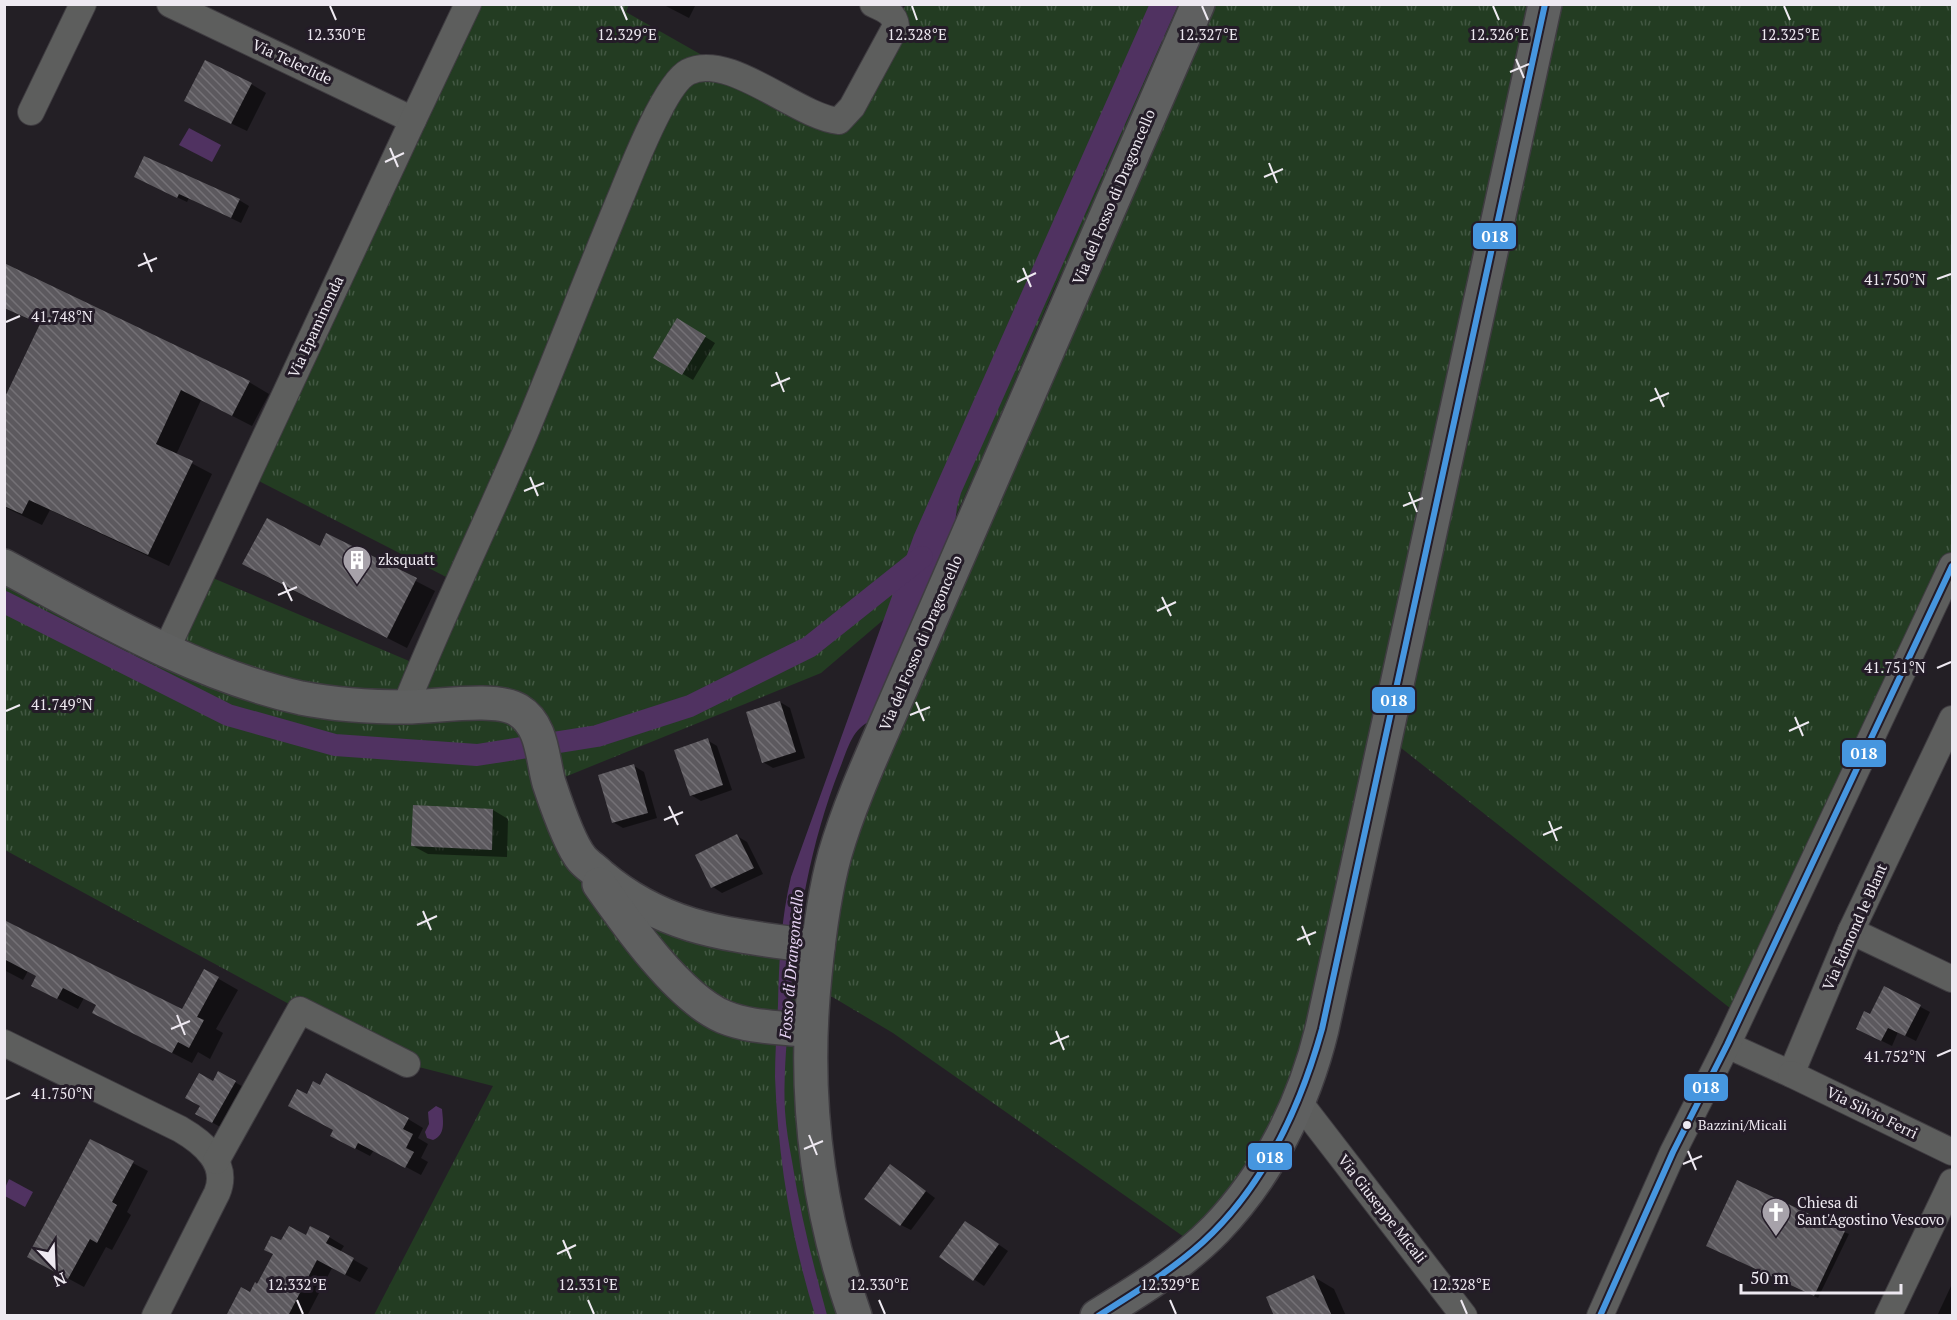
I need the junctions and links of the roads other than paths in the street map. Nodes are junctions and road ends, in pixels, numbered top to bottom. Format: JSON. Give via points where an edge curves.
{"nodes":[{"id":1,"x":83,"y":4,"type":"edge"},
{"id":2,"x":171,"y":4,"type":"edge"},
{"id":3,"x":468,"y":4,"type":"edge"},
{"id":4,"x":873,"y":4,"type":"edge"},
{"id":5,"x":1197,"y":4,"type":"edge"},
{"id":6,"x":1545,"y":4,"type":"edge"},
{"id":7,"x":31,"y":112,"type":"dead end"},
{"id":8,"x":412,"y":120,"type":"junction"},
{"id":9,"x":4,"y":566,"type":"edge"},
{"id":10,"x":1953,"y":566,"type":"edge"},
{"id":11,"x":166,"y":650,"type":"junction"},
{"id":12,"x":405,"y":707,"type":"junction"},
{"id":13,"x":1953,"y":719,"type":"edge"},
{"id":14,"x":580,"y":858,"type":"junction"},
{"id":15,"x":685,"y":923,"type":"junction"},
{"id":16,"x":1851,"y":931,"type":"junction"},
{"id":17,"x":813,"y":946,"type":"junction"},
{"id":18,"x":657,"y":960,"type":"junction"},
{"id":19,"x":1953,"y":980,"type":"edge"},
{"id":20,"x":806,"y":1030,"type":"junction"},
{"id":21,"x":4,"y":1043,"type":"edge"},
{"id":22,"x":1727,"y":1045,"type":"junction"},
{"id":23,"x":407,"y":1064,"type":"dead end"},
{"id":24,"x":1791,"y":1074,"type":"junction"},
{"id":25,"x":1299,"y":1102,"type":"junction"},
{"id":26,"x":1953,"y":1152,"type":"edge"},
{"id":27,"x":216,"y":1161,"type":"junction"},
{"id":28,"x":1953,"y":1182,"type":"edge"},
{"id":29,"x":155,"y":1316,"type":"edge"},
{"id":30,"x":855,"y":1316,"type":"edge"},
{"id":31,"x":1097,"y":1316,"type":"edge"},
{"id":32,"x":1464,"y":1316,"type":"edge"},
{"id":33,"x":1600,"y":1316,"type":"edge"},
{"id":34,"x":1888,"y":1316,"type":"edge"}],
"edges":[{"from":1,"to":7,"type":"street"},
{"from":2,"to":8,"type":"street","name":"Via Teleclide"},
{"from":3,"to":8,"type":"street","name":"Via Epaminonda"},
{"from":4,"to":12,"type":"street","via":[[889,12],[896,26],[852,107],[839,121],[730,71],[711,68],[687,72],[666,98],[636,160],[524,434]]},
{"from":5,"to":17,"type":"street","name":"Via del Fosso di Dragoncello","via":[[848,813]]},
{"from":6,"to":25,"type":"street","via":[[1322,1029]]},
{"from":8,"to":11,"type":"street","name":"Via Epaminonda"},
{"from":9,"to":11,"type":"street"},
{"from":10,"to":22,"type":"street"},
{"from":11,"to":12,"type":"street","via":[[238,679],[302,698]]},
{"from":12,"to":14,"type":"street","via":[[498,703],[514,707],[527,717],[537,733],[556,804]]},
{"from":13,"to":16,"type":"street","name":"Via Edmond le Blant"},
{"from":14,"to":15,"type":"street","via":[[630,897]]},
{"from":14,"to":18,"type":"street"},
{"from":15,"to":17,"type":"street","via":[[730,935]]},
{"from":15,"to":18,"type":"street"},
{"from":16,"to":19,"type":"street"},
{"from":16,"to":24,"type":"street","name":"Via Edmond le Blant"},
{"from":17,"to":20,"type":"street","name":"Via del Fosso di Dragoncello"},
{"from":18,"to":20,"type":"street","via":[[711,1011],[759,1026]]},
{"from":20,"to":30,"type":"street","name":"Via del Fosso di Dragoncello","via":[[824,1209]]},
{"from":21,"to":27,"type":"street","via":[[180,1129]]},
{"from":22,"to":24,"type":"street"},
{"from":22,"to":33,"type":"street","via":[[1673,1152]]},
{"from":23,"to":27,"type":"street","via":[[300,1010]]},
{"from":24,"to":26,"type":"street","name":"Via Silvio Ferri"},
{"from":25,"to":31,"type":"street","via":[[1261,1172],[1215,1230],[1168,1268]]},
{"from":25,"to":32,"type":"street","name":"Via Giuseppe Micali"},
{"from":27,"to":29,"type":"street","via":[[220,1176],[217,1193]]},
{"from":28,"to":34,"type":"street"}]}
